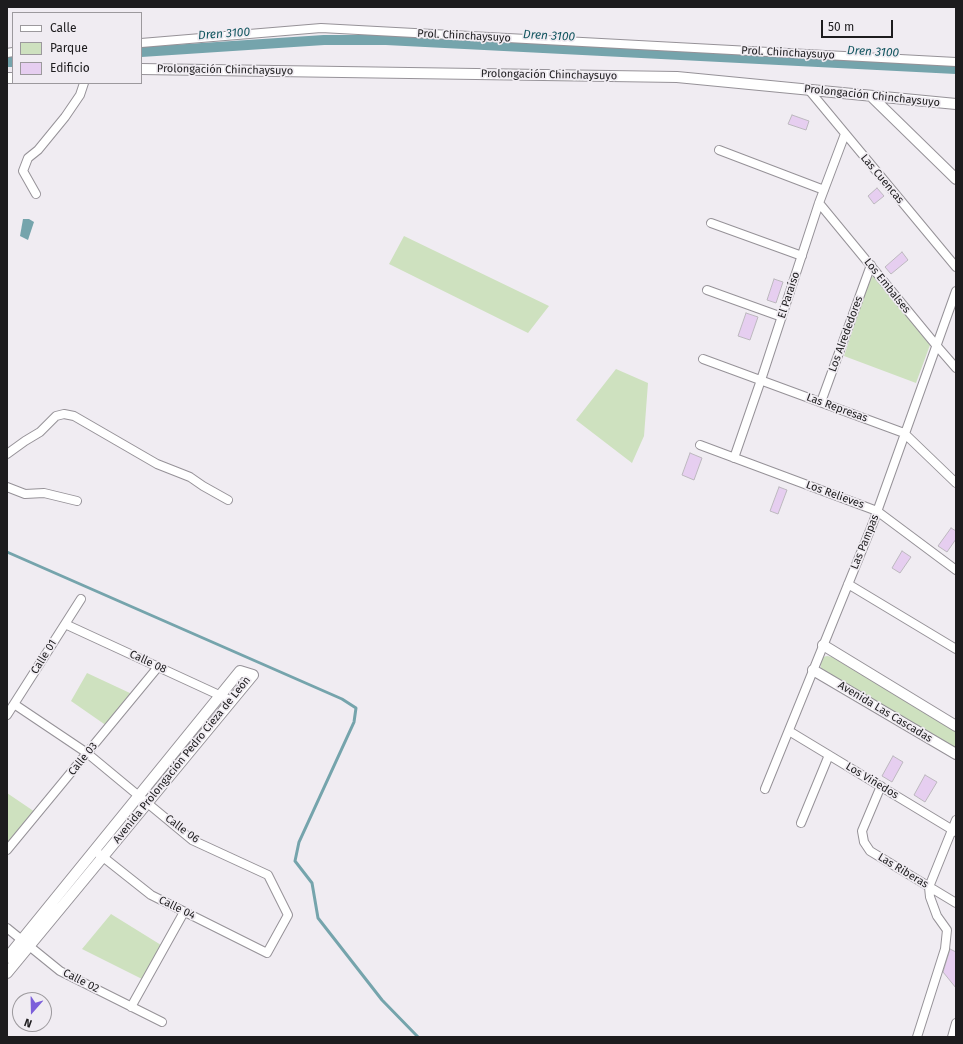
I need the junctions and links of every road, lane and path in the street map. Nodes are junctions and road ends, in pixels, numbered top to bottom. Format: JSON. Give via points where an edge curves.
{"nodes":[{"id":1,"x":142,"y":43,"type":"edge"},
{"id":2,"x":956,"y":62,"type":"edge"},
{"id":3,"x":142,"y":70,"type":"edge"},
{"id":4,"x":84,"y":84,"type":"edge"},
{"id":5,"x":809,"y":90,"type":"junction"},
{"id":6,"x":871,"y":96,"type":"junction"},
{"id":7,"x":956,"y":104,"type":"edge"},
{"id":8,"x":845,"y":134,"type":"junction"},
{"id":9,"x":718,"y":150,"type":"dead end"},
{"id":10,"x":956,"y":179,"type":"edge"},
{"id":11,"x":824,"y":190,"type":"junction"},
{"id":12,"x":36,"y":194,"type":"dead end"},
{"id":13,"x":819,"y":203,"type":"junction"},
{"id":14,"x":711,"y":223,"type":"dead end"},
{"id":15,"x":802,"y":256,"type":"junction"},
{"id":16,"x":871,"y":265,"type":"junction"},
{"id":17,"x":956,"y":267,"type":"edge"},
{"id":18,"x":707,"y":290,"type":"dead end"},
{"id":19,"x":956,"y":291,"type":"edge"},
{"id":20,"x":782,"y":316,"type":"junction"},
{"id":21,"x":936,"y":346,"type":"junction"},
{"id":22,"x":703,"y":359,"type":"dead end"},
{"id":23,"x":956,"y":368,"type":"edge"},
{"id":24,"x":761,"y":380,"type":"junction"},
{"id":25,"x":821,"y":402,"type":"junction"},
{"id":26,"x":904,"y":433,"type":"junction"},
{"id":27,"x":700,"y":445,"type":"dead end"},
{"id":28,"x":7,"y":454,"type":"edge"},
{"id":29,"x":734,"y":458,"type":"junction"},
{"id":30,"x":956,"y":483,"type":"edge"},
{"id":31,"x":7,"y":487,"type":"edge"},
{"id":32,"x":228,"y":500,"type":"dead end"},
{"id":33,"x":77,"y":501,"type":"dead end"},
{"id":34,"x":877,"y":511,"type":"junction"},
{"id":35,"x":956,"y":570,"type":"edge"},
{"id":36,"x":848,"y":584,"type":"junction"},
{"id":37,"x":81,"y":599,"type":"dead end"},
{"id":38,"x":65,"y":624,"type":"junction"},
{"id":39,"x":823,"y":645,"type":"junction"},
{"id":40,"x":956,"y":649,"type":"edge"},
{"id":41,"x":158,"y":667,"type":"junction"},
{"id":42,"x":813,"y":670,"type":"junction"},
{"id":43,"x":220,"y":695,"type":"junction"},
{"id":44,"x":232,"y":701,"type":"junction"},
{"id":45,"x":14,"y":704,"type":"junction"},
{"id":46,"x":7,"y":715,"type":"edge"},
{"id":47,"x":956,"y":726,"type":"edge"},
{"id":48,"x":789,"y":730,"type":"junction"},
{"id":49,"x":87,"y":753,"type":"junction"},
{"id":50,"x":956,"y":754,"type":"edge"},
{"id":51,"x":829,"y":755,"type":"junction"},
{"id":52,"x":881,"y":786,"type":"junction"},
{"id":53,"x":765,"y":789,"type":"dead end"},
{"id":54,"x":139,"y":796,"type":"junction"},
{"id":55,"x":148,"y":803,"type":"junction"},
{"id":56,"x":956,"y":820,"type":"edge"},
{"id":57,"x":801,"y":823,"type":"dead end"},
{"id":58,"x":954,"y":831,"type":"edge"},
{"id":59,"x":7,"y":850,"type":"edge"},
{"id":60,"x":94,"y":850,"type":"junction"},
{"id":61,"x":103,"y":857,"type":"junction"},
{"id":62,"x":929,"y":887,"type":"junction"},
{"id":63,"x":956,"y":903,"type":"edge"},
{"id":64,"x":184,"y":912,"type":"junction"},
{"id":65,"x":7,"y":928,"type":"edge"},
{"id":66,"x":26,"y":943,"type":"junction"},
{"id":67,"x":267,"y":953,"type":"joint"},
{"id":68,"x":7,"y":958,"type":"edge"},
{"id":69,"x":7,"y":973,"type":"edge"},
{"id":70,"x":131,"y":1007,"type":"junction"},
{"id":71,"x":162,"y":1022,"type":"dead end"},
{"id":72,"x":956,"y":1023,"type":"edge"},
{"id":73,"x":917,"y":1037,"type":"edge"},
{"id":74,"x":952,"y":1037,"type":"edge"}],
"edges":[{"from":1,"to":2,"type":"street","name":"Prol. Chinchaysuyo","via":[[321,28]]},
{"from":3,"to":5,"type":"street","name":"Prolongación Chinchaysuyo","via":[[677,77]]},
{"from":4,"to":12,"type":"street","via":[[80,95],[65,116],[38,150],[28,158],[23,171]]},
{"from":5,"to":6,"type":"street","name":"Prolongación Chinchaysuyo"},
{"from":5,"to":8,"type":"street","name":"Las Cuencas"},
{"from":6,"to":7,"type":"street","name":"Prolongación Chinchaysuyo"},
{"from":6,"to":10,"type":"street"},
{"from":8,"to":11,"type":"street","name":"El Paraíso"},
{"from":8,"to":17,"type":"street","name":"Las Cuencas"},
{"from":9,"to":11,"type":"street"},
{"from":11,"to":13,"type":"street","name":"El Paraíso"},
{"from":13,"to":15,"type":"street","name":"El Paraíso"},
{"from":13,"to":16,"type":"street","name":"Los Embalses"},
{"from":14,"to":15,"type":"street"},
{"from":15,"to":20,"type":"street","name":"El Paraíso"},
{"from":16,"to":21,"type":"street","name":"Los Embalses"},
{"from":16,"to":25,"type":"street","name":"Los Alrededores"},
{"from":18,"to":20,"type":"street"},
{"from":19,"to":21,"type":"street","name":"Las Pampas"},
{"from":20,"to":24,"type":"street","name":"El Paraíso"},
{"from":21,"to":23,"type":"street","name":"Los Embalses"},
{"from":21,"to":26,"type":"street","name":"Las Pampas"},
{"from":22,"to":24,"type":"street","name":"Las Represas"},
{"from":24,"to":25,"type":"street","name":"Las Represas"},
{"from":24,"to":29,"type":"street","name":"El Paraíso"},
{"from":25,"to":26,"type":"street","name":"Las Represas"},
{"from":26,"to":30,"type":"street","name":"Las Represas"},
{"from":26,"to":34,"type":"street","name":"Las Pampas"},
{"from":27,"to":29,"type":"street","name":"Los Relieves"},
{"from":28,"to":32,"type":"street","via":[[40,432],[56,416],[74,416],[157,464],[190,477]]},
{"from":29,"to":34,"type":"street","name":"Los Relieves"},
{"from":31,"to":33,"type":"street","via":[[25,494],[44,493]]},
{"from":34,"to":35,"type":"street","name":"Los Relieves"},
{"from":34,"to":36,"type":"street","name":"Las Pampas"},
{"from":36,"to":39,"type":"street","name":"Las Pampas"},
{"from":36,"to":40,"type":"street"},
{"from":37,"to":38,"type":"street","name":"Calle 01"},
{"from":38,"to":41,"type":"street","name":"Calle 08"},
{"from":38,"to":45,"type":"street","name":"Calle 01"},
{"from":39,"to":42,"type":"street","name":"Las Pampas"},
{"from":39,"to":47,"type":"street"},
{"from":41,"to":43,"type":"street","name":"Calle 08"},
{"from":41,"to":49,"type":"street","name":"Calle 03"},
{"from":42,"to":48,"type":"street","name":"Las Pampas"},
{"from":42,"to":50,"type":"street","name":"Avenida Las Cascadas"},
{"from":43,"to":44,"type":"street","name":"Calle 08"},
{"from":43,"to":44,"type":"street","name":"Avenida Prolongación Pedro Cieza de León","via":[[240,671],[253,675]]},
{"from":43,"to":54,"type":"street","name":"Avenida Prolongación Pedro Cieza de León"},
{"from":44,"to":55,"type":"street","name":"Avenida Prolongación Pedro Cieza de León"},
{"from":45,"to":46,"type":"street","name":"Calle 01"},
{"from":45,"to":49,"type":"street","name":"Calle 06"},
{"from":48,"to":51,"type":"street","name":"Los Viñedos"},
{"from":48,"to":53,"type":"street","name":"Las Pampas"},
{"from":49,"to":54,"type":"street","name":"Calle 06"},
{"from":49,"to":59,"type":"street","name":"Calle 03"},
{"from":51,"to":52,"type":"street","name":"Los Viñedos"},
{"from":51,"to":57,"type":"street"},
{"from":52,"to":58,"type":"street","name":"Los Viñedos"},
{"from":52,"to":62,"type":"street","name":"Las Riberas","via":[[862,831],[864,842],[870,851]]},
{"from":54,"to":55,"type":"street","name":"Calle 06"},
{"from":54,"to":60,"type":"street","name":"Avenida Prolongación Pedro Cieza de León"},
{"from":55,"to":61,"type":"street","name":"Avenida Prolongación Pedro Cieza de León"},
{"from":55,"to":67,"type":"street","name":"Calle 06","via":[[192,840],[268,875],[288,915]]},
{"from":56,"to":58,"type":"street"},
{"from":58,"to":62,"type":"street"},
{"from":60,"to":61,"type":"street","name":"Calle 04"},
{"from":60,"to":66,"type":"street","name":"Avenida Prolongación Pedro Cieza de León"},
{"from":61,"to":64,"type":"street","name":"Calle 04","via":[[151,895]]},
{"from":61,"to":66,"type":"street","name":"Avenida Prolongación Pedro Cieza de León"},
{"from":62,"to":63,"type":"street","name":"Las Riberas"},
{"from":62,"to":73,"type":"street","via":[[937,916],[947,930],[945,949]]},
{"from":64,"to":67,"type":"street","name":"Calle 04"},
{"from":64,"to":70,"type":"street"},
{"from":65,"to":66,"type":"street","name":"Calle 02"},
{"from":66,"to":68,"type":"street","name":"Avenida Prolongación Pedro Cieza de León"},
{"from":66,"to":69,"type":"street","name":"Avenida Prolongación Pedro Cieza de León"},
{"from":66,"to":70,"type":"street","name":"Calle 02","via":[[60,971]]},
{"from":70,"to":71,"type":"street","name":"Calle 02"},
{"from":72,"to":74,"type":"street"}]}
